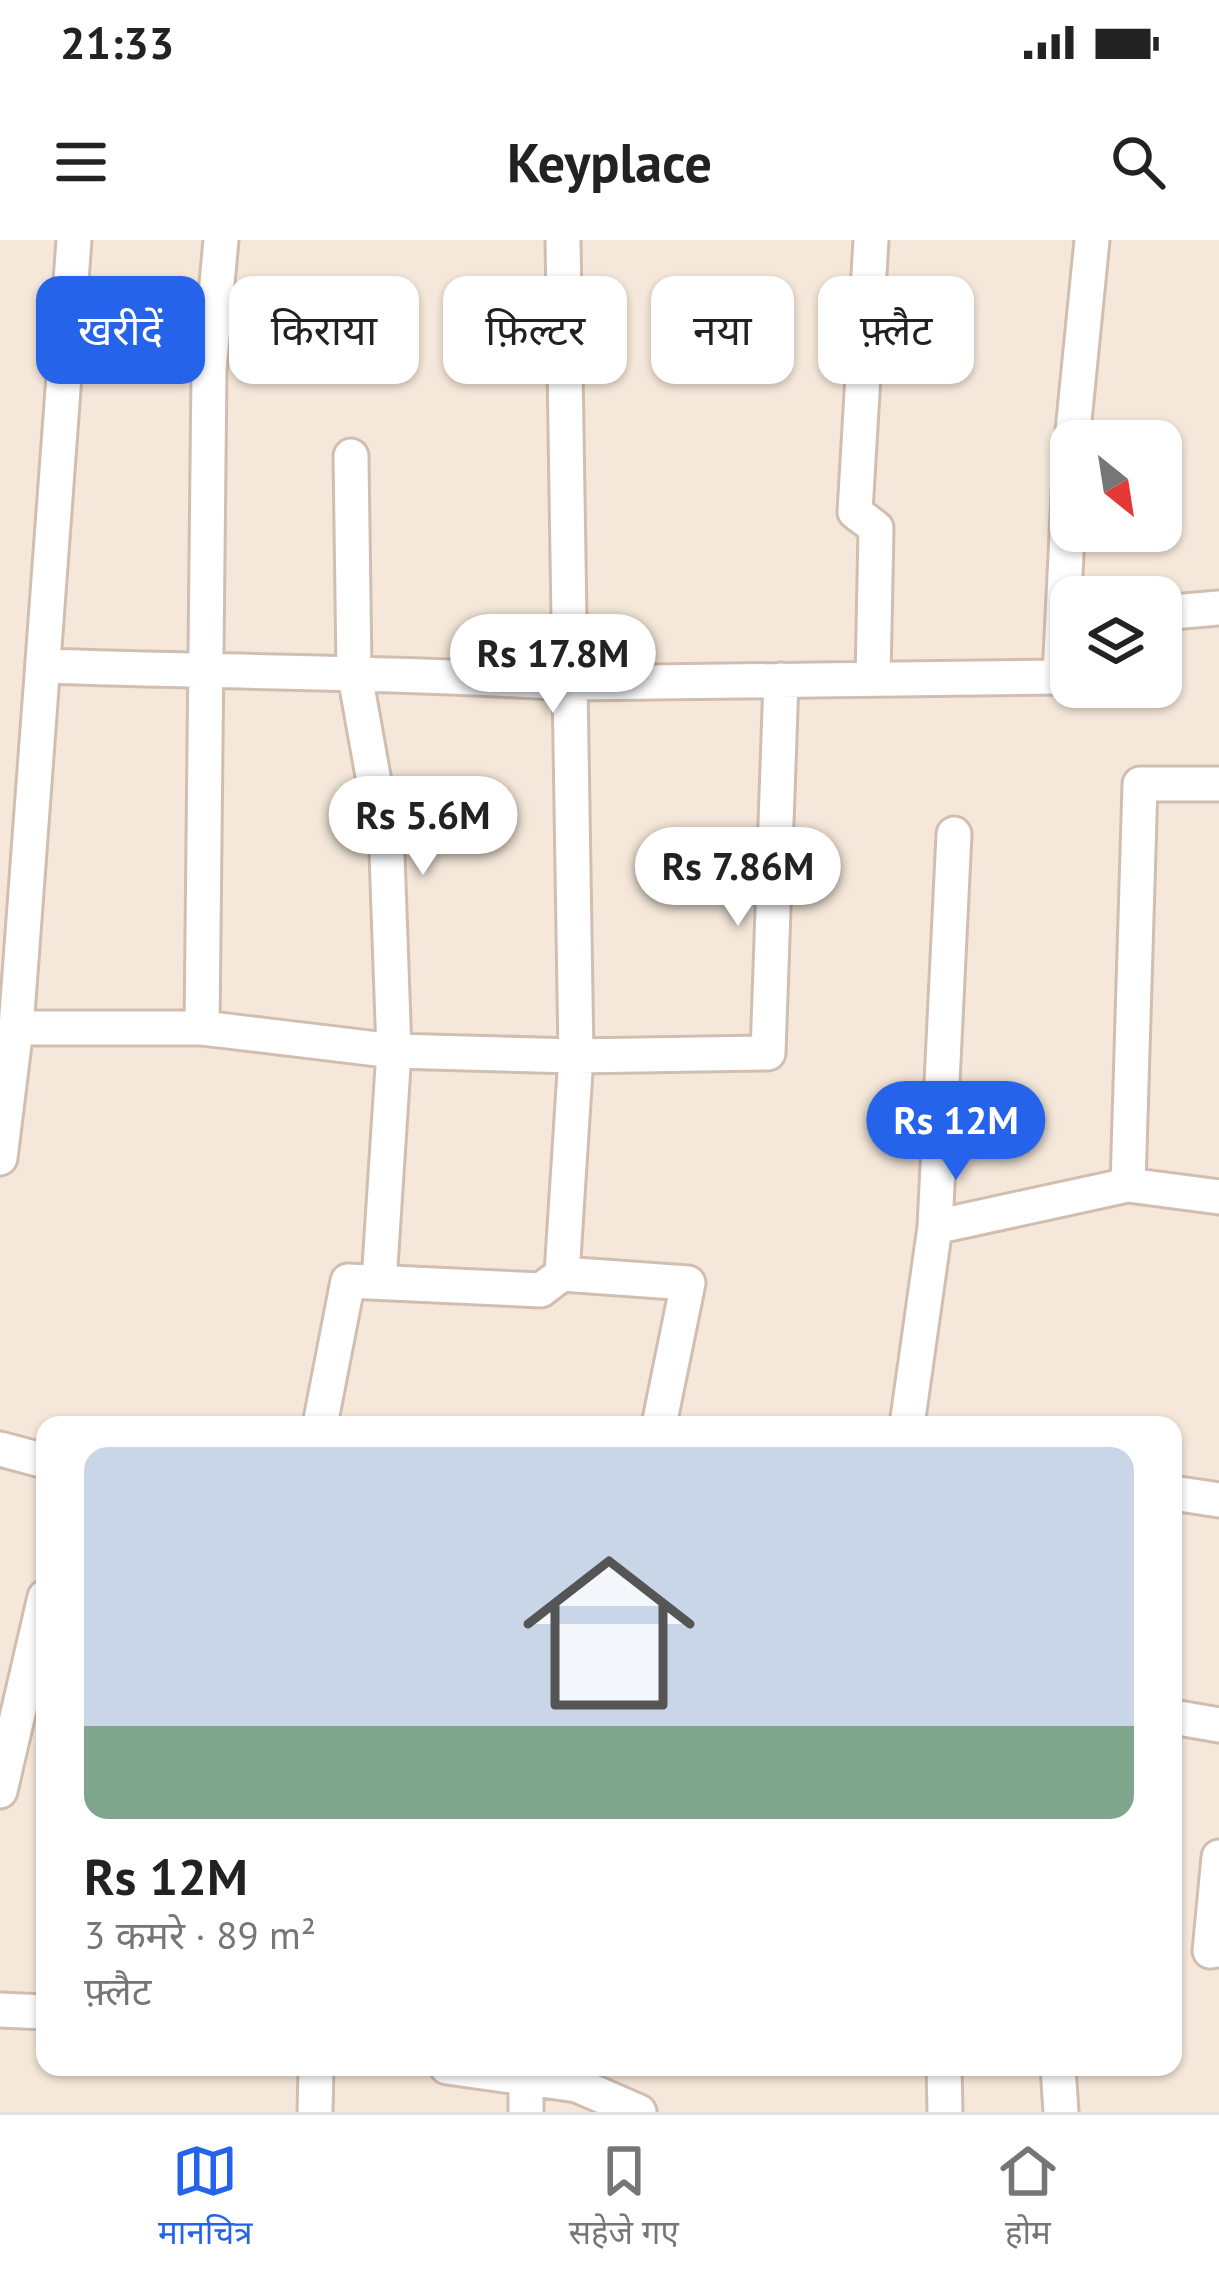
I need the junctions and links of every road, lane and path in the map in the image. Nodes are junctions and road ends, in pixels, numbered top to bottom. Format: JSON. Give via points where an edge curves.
{"nodes":[{"id":1,"x":74,"y":240,"type":"edge"},
{"id":2,"x":221,"y":240,"type":"edge"},
{"id":3,"x":563,"y":240,"type":"edge"},
{"id":4,"x":871,"y":240,"type":"edge"},
{"id":5,"x":1092,"y":240,"type":"edge"},
{"id":6,"x":1074,"y":420,"type":"edge"},
{"id":7,"x":351,"y":456,"type":"dead end"},
{"id":8,"x":1219,"y":608,"type":"edge"},
{"id":9,"x":1182,"y":611,"type":"edge"},
{"id":10,"x":43,"y":666,"type":"junction"},
{"id":11,"x":354,"y":670,"type":"junction"},
{"id":12,"x":209,"y":672,"type":"junction"},
{"id":13,"x":1050,"y":677,"type":"edge"},
{"id":14,"x":781,"y":680,"type":"junction"},
{"id":15,"x":873,"y":680,"type":"junction"},
{"id":16,"x":569,"y":683,"type":"junction"},
{"id":17,"x":1219,"y":784,"type":"edge"},
{"id":18,"x":954,"y":834,"type":"dead end"},
{"id":19,"x":16,"y":1028,"type":"junction"},
{"id":20,"x":202,"y":1028,"type":"junction"},
{"id":21,"x":394,"y":1052,"type":"junction"},
{"id":22,"x":576,"y":1056,"type":"junction"},
{"id":23,"x":0,"y":1158,"type":"edge"},
{"id":24,"x":1128,"y":1185,"type":"junction"},
{"id":25,"x":1219,"y":1197,"type":"edge"},
{"id":26,"x":935,"y":1228,"type":"junction"},
{"id":27,"x":562,"y":1274,"type":"junction"},
{"id":28,"x":380,"y":1282,"type":"junction"},
{"id":29,"x":322,"y":1416,"type":"edge"},
{"id":30,"x":661,"y":1416,"type":"edge"},
{"id":31,"x":908,"y":1416,"type":"edge"},
{"id":32,"x":0,"y":1449,"type":"edge"},
{"id":33,"x":36,"y":1459,"type":"edge"},
{"id":34,"x":1182,"y":1494,"type":"edge"},
{"id":35,"x":1219,"y":1500,"type":"edge"},
{"id":36,"x":36,"y":1636,"type":"edge"},
{"id":37,"x":1182,"y":1719,"type":"edge"},
{"id":38,"x":1219,"y":1725,"type":"edge"},
{"id":39,"x":0,"y":1791,"type":"edge"},
{"id":40,"x":1219,"y":1857,"type":"edge"},
{"id":41,"x":1219,"y":1950,"type":"edge"},
{"id":42,"x":0,"y":2010,"type":"edge"},
{"id":43,"x":36,"y":2012,"type":"edge"},
{"id":44,"x":316,"y":2076,"type":"edge"},
{"id":45,"x":494,"y":2076,"type":"edge"},
{"id":46,"x":944,"y":2076,"type":"edge"},
{"id":47,"x":1059,"y":2076,"type":"edge"},
{"id":48,"x":542,"y":2085,"type":"edge"},
{"id":49,"x":315,"y":2112,"type":"edge"},
{"id":50,"x":639,"y":2112,"type":"edge"},
{"id":51,"x":945,"y":2112,"type":"edge"},
{"id":52,"x":1061,"y":2112,"type":"edge"}],
"edges":[{"from":1,"to":10,"type":"street"},
{"from":2,"to":12,"type":"street","via":[[209,370]]},
{"from":3,"to":16,"type":"street"},
{"from":4,"to":15,"type":"street","via":[[855,512],[876,528]]},
{"from":5,"to":6,"type":"street"},
{"from":7,"to":11,"type":"street"},
{"from":8,"to":9,"type":"street"},
{"from":10,"to":12,"type":"street"},
{"from":10,"to":19,"type":"street"},
{"from":11,"to":12,"type":"street"},
{"from":11,"to":16,"type":"street"},
{"from":11,"to":21,"type":"street","via":[[387,854]]},
{"from":12,"to":20,"type":"street"},
{"from":13,"to":15,"type":"street"},
{"from":14,"to":15,"type":"street"},
{"from":14,"to":16,"type":"street"},
{"from":14,"to":22,"type":"street","via":[[768,1053]]},
{"from":16,"to":22,"type":"street"},
{"from":17,"to":24,"type":"street","via":[[1140,784]]},
{"from":18,"to":26,"type":"street"},
{"from":19,"to":20,"type":"street"},
{"from":19,"to":23,"type":"street"},
{"from":20,"to":21,"type":"street"},
{"from":21,"to":22,"type":"street"},
{"from":21,"to":28,"type":"street"},
{"from":22,"to":27,"type":"street"},
{"from":24,"to":25,"type":"street"},
{"from":24,"to":26,"type":"street"},
{"from":26,"to":31,"type":"street"},
{"from":27,"to":28,"type":"street","via":[[541,1290]]},
{"from":27,"to":30,"type":"street","via":[[688,1283]]},
{"from":28,"to":29,"type":"street","via":[[348,1280]]},
{"from":32,"to":33,"type":"street"},
{"from":34,"to":35,"type":"street"},
{"from":36,"to":39,"type":"street"},
{"from":37,"to":38,"type":"street"},
{"from":40,"to":41,"type":"street","via":[[1210,1951]]},
{"from":42,"to":43,"type":"street"},
{"from":44,"to":49,"type":"street"},
{"from":45,"to":48,"type":"street"},
{"from":46,"to":51,"type":"street"},
{"from":47,"to":52,"type":"street"},
{"from":48,"to":50,"type":"street"}]}
